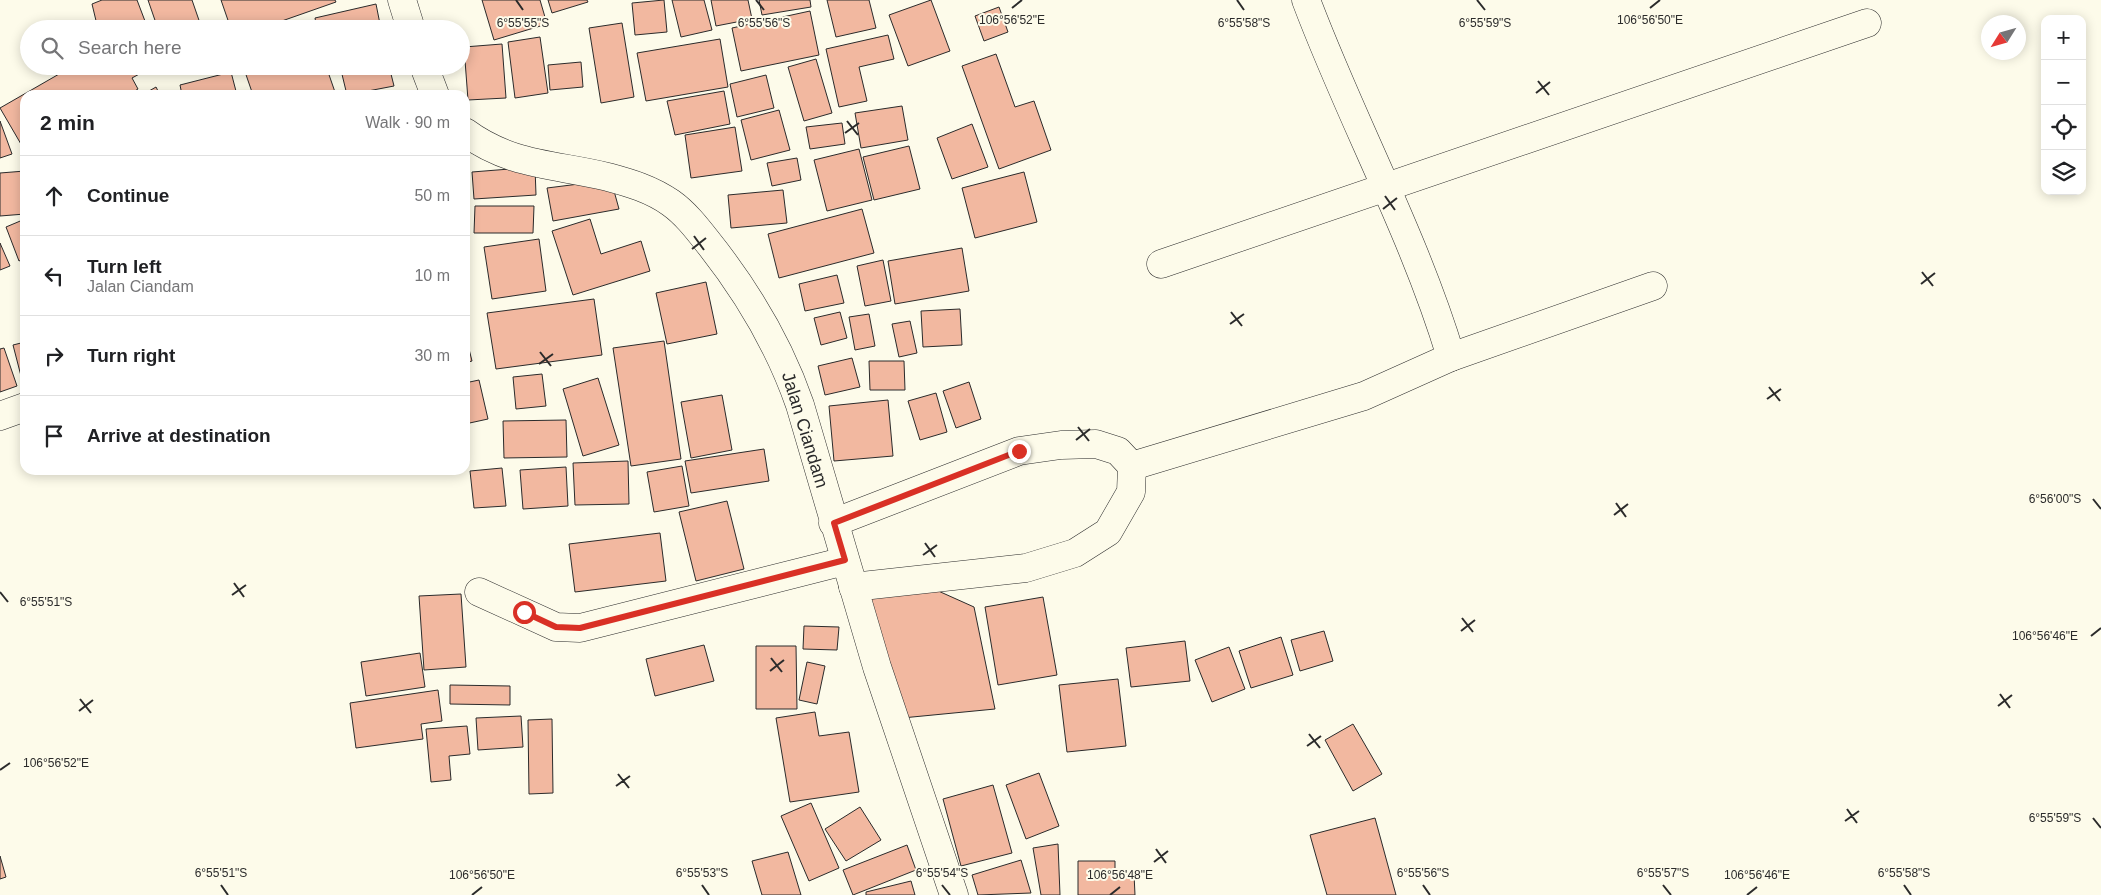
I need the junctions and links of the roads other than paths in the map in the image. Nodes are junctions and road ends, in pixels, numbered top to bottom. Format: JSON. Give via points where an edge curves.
{"nodes":[{"id":1,"x":402,"y":0,"type":"edge"},
{"id":2,"x":1312,"y":2,"type":"edge"},
{"id":3,"x":408,"y":20,"type":"edge"},
{"id":4,"x":1866,"y":23,"type":"dead end"},
{"id":5,"x":427,"y":75,"type":"edge"},
{"id":6,"x":433,"y":90,"type":"edge"},
{"id":7,"x":470,"y":136,"type":"edge"},
{"id":8,"x":1386,"y":188,"type":"junction"},
{"id":9,"x":1161,"y":264,"type":"dead end"},
{"id":10,"x":1653,"y":286,"type":"dead end"},
{"id":11,"x":1451,"y":357,"type":"junction"},
{"id":12,"x":20,"y":409,"type":"edge"},
{"id":13,"x":0,"y":416,"type":"edge"},
{"id":14,"x":1132,"y":466,"type":"junction"},
{"id":15,"x":834,"y":523,"type":"junction"},
{"id":16,"x":845,"y":560,"type":"junction"},
{"id":17,"x":853,"y":587,"type":"junction"},
{"id":18,"x":479,"y":592,"type":"dead end"},
{"id":19,"x":954,"y":895,"type":"edge"}],
"edges":[{"from":1,"to":3,"type":"street"},
{"from":2,"to":8,"type":"street"},
{"from":4,"to":8,"type":"street"},
{"from":5,"to":6,"type":"street"},
{"from":7,"to":15,"type":"street","name":"Jalan Ciandam","via":[[504,155],[606,177],[652,191],[686,215],[737,280],[787,367]]},
{"from":8,"to":9,"type":"street"},
{"from":8,"to":11,"type":"street"},
{"from":10,"to":11,"type":"street"},
{"from":11,"to":14,"type":"street","via":[[1364,396]]},
{"from":12,"to":13,"type":"street"},
{"from":14,"to":15,"type":"street","via":[[1118,451],[1096,444],[1019,451]]},
{"from":14,"to":17,"type":"street","via":[[1131,492],[1108,532],[1074,553],[1026,568]]},
{"from":15,"to":16,"type":"street","name":"Jalan Ciandam"},
{"from":16,"to":17,"type":"street","name":"Jalan Ciandam"},
{"from":16,"to":18,"type":"street","via":[[580,628],[556,627]]},
{"from":17,"to":19,"type":"street","name":"Jalan Ciandam"}]}
